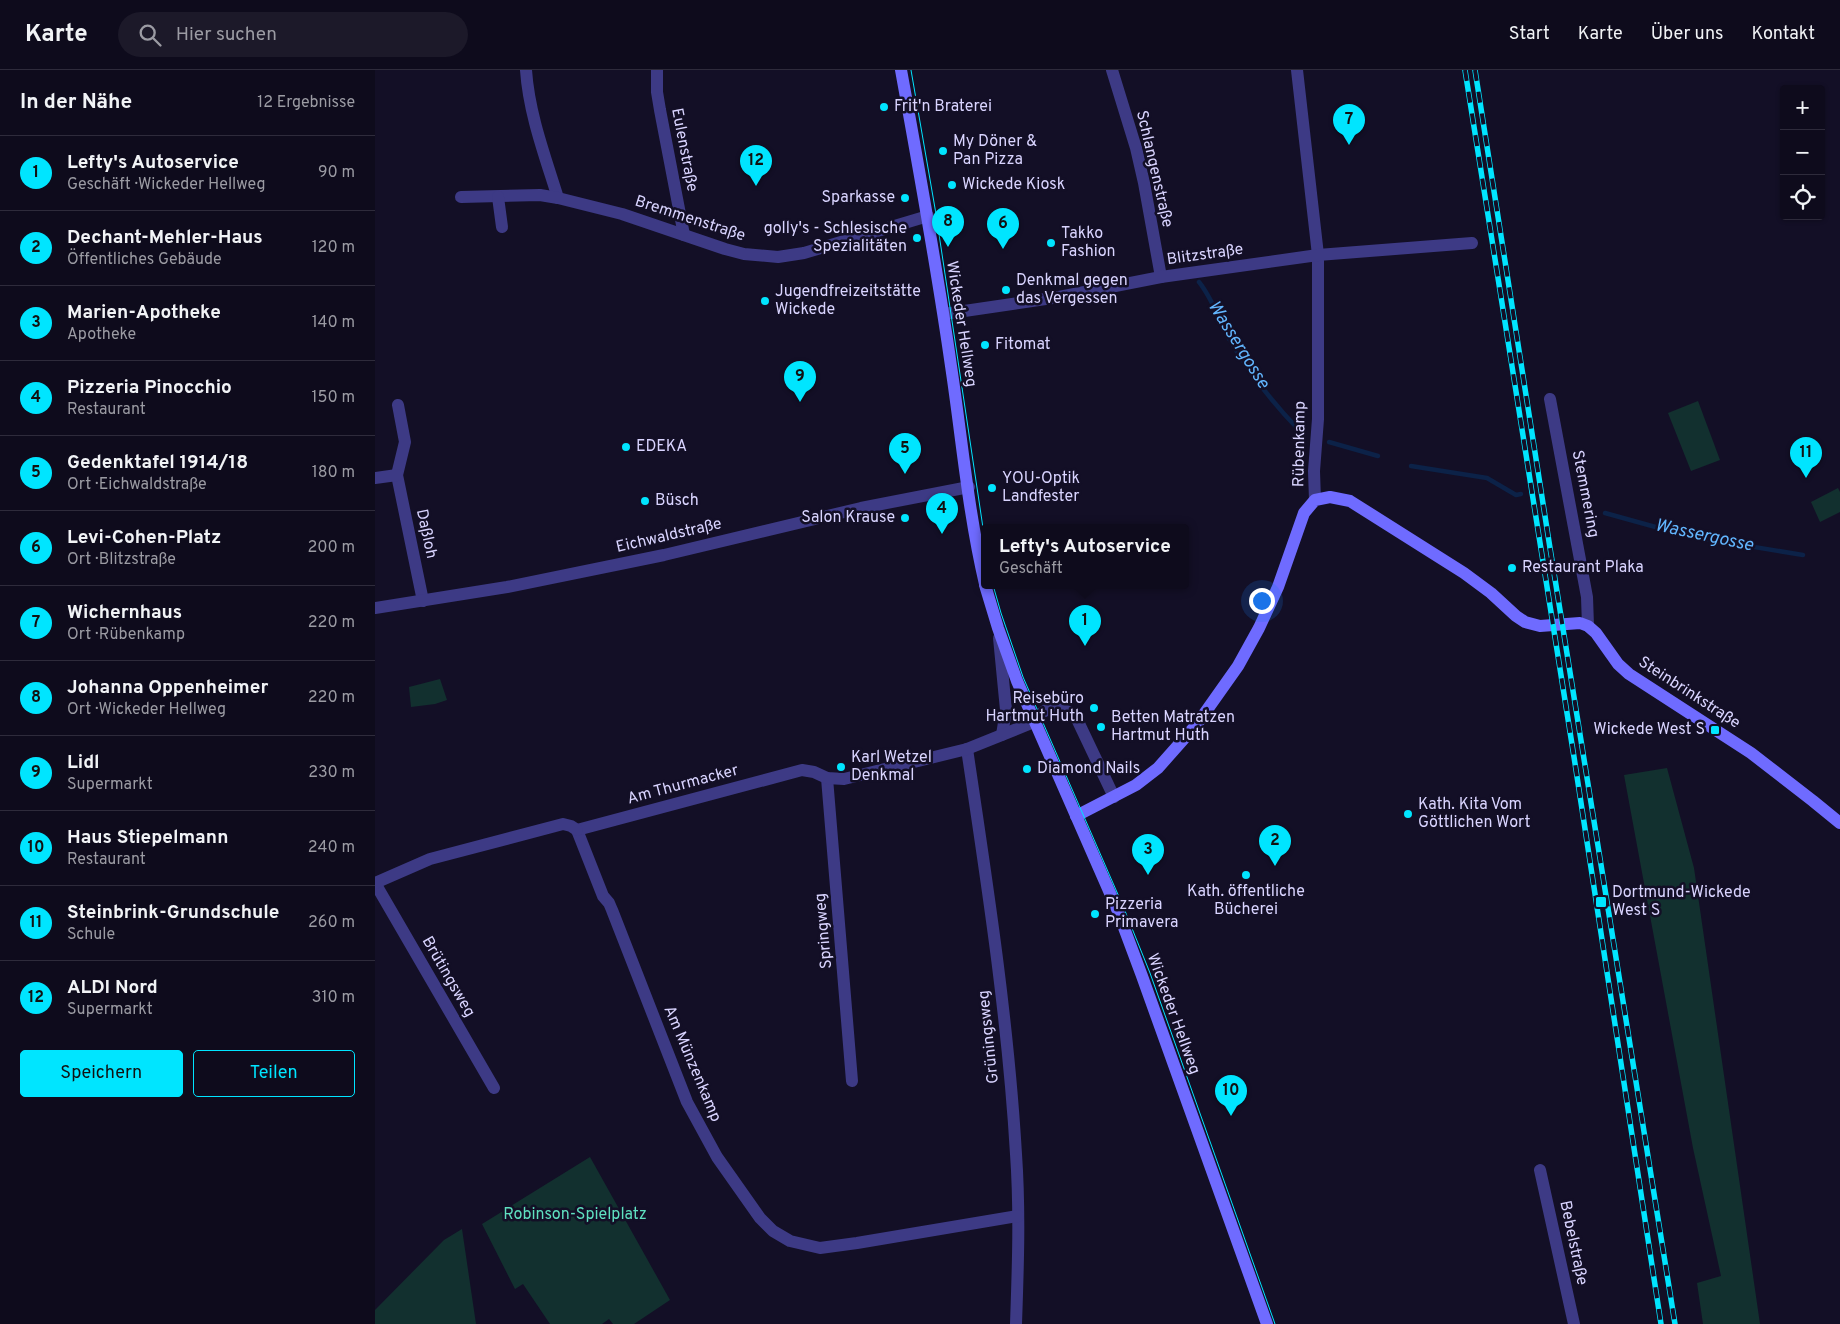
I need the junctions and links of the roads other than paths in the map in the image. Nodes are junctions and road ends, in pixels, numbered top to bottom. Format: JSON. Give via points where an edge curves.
{"nodes":[{"id":1,"x":526,"y":70,"type":"edge"},
{"id":2,"x":657,"y":70,"type":"edge"},
{"id":3,"x":901,"y":70,"type":"edge"},
{"id":4,"x":1112,"y":70,"type":"edge"},
{"id":5,"x":1297,"y":70,"type":"edge"},
{"id":6,"x":461,"y":197,"type":"dead end"},
{"id":7,"x":498,"y":197,"type":"junction"},
{"id":8,"x":558,"y":198,"type":"junction"},
{"id":9,"x":928,"y":216,"type":"junction"},
{"id":10,"x":502,"y":227,"type":"dead end"},
{"id":11,"x":684,"y":235,"type":"junction"},
{"id":12,"x":1472,"y":243,"type":"dead end"},
{"id":13,"x":1318,"y":255,"type":"junction"},
{"id":14,"x":1161,"y":278,"type":"junction"},
{"id":15,"x":944,"y":314,"type":"junction"},
{"id":16,"x":1550,"y":399,"type":"dead end"},
{"id":17,"x":398,"y":405,"type":"dead end"},
{"id":18,"x":397,"y":475,"type":"junction"},
{"id":19,"x":375,"y":478,"type":"edge"},
{"id":20,"x":969,"y":488,"type":"junction"},
{"id":21,"x":1315,"y":500,"type":"junction"},
{"id":22,"x":981,"y":564,"type":"edge"},
{"id":23,"x":986,"y":589,"type":"edge"},
{"id":24,"x":423,"y":600,"type":"junction"},
{"id":25,"x":375,"y":608,"type":"edge"},
{"id":26,"x":1588,"y":626,"type":"junction"},
{"id":27,"x":998,"y":628,"type":"junction"},
{"id":28,"x":1034,"y":722,"type":"junction"},
{"id":29,"x":1002,"y":735,"type":"junction"},
{"id":30,"x":967,"y":749,"type":"junction"},
{"id":31,"x":827,"y":778,"type":"junction"},
{"id":32,"x":1114,"y":797,"type":"junction"},
{"id":33,"x":1076,"y":816,"type":"junction"},
{"id":34,"x":1839,"y":822,"type":"edge"},
{"id":35,"x":577,"y":830,"type":"junction"},
{"id":36,"x":375,"y":883,"type":"edge"},
{"id":37,"x":852,"y":1081,"type":"dead end"},
{"id":38,"x":494,"y":1088,"type":"dead end"},
{"id":39,"x":1540,"y":1170,"type":"dead end"},
{"id":40,"x":1018,"y":1216,"type":"junction"},
{"id":41,"x":1016,"y":1324,"type":"edge"},
{"id":42,"x":1267,"y":1324,"type":"edge"},
{"id":43,"x":1574,"y":1324,"type":"edge"}],
"edges":[{"from":1,"to":8,"type":"street","via":[[535,126]]},
{"from":2,"to":11,"type":"street","name":"Eulenstraße","via":[[657,92]]},
{"from":3,"to":9,"type":"main road","name":"Wickeder Hellweg"},
{"from":4,"to":14,"type":"street","name":"Schlangenstraße","via":[[1136,148]]},
{"from":5,"to":13,"type":"street","name":"Rübenkamp"},
{"from":6,"to":7,"type":"street","name":"Bremmenstraße"},
{"from":7,"to":8,"type":"street","name":"Bremmenstraße","via":[[540,195]]},
{"from":7,"to":10,"type":"street"},
{"from":8,"to":11,"type":"street","name":"Bremmenstraße","via":[[622,214]]},
{"from":9,"to":11,"type":"street","name":"Bremmenstraße","via":[[804,253],[778,257],[744,254]]},
{"from":9,"to":15,"type":"main road","name":"Wickeder Hellweg"},
{"from":12,"to":13,"type":"street","name":"Blitzstraße"},
{"from":13,"to":14,"type":"street","name":"Blitzstraße"},
{"from":13,"to":21,"type":"street","name":"Rübenkamp"},
{"from":14,"to":15,"type":"street","name":"Blitzstraße"},
{"from":15,"to":20,"type":"main road","name":"Wickeder Hellweg"},
{"from":16,"to":26,"type":"street","name":"Stemmering","via":[[1587,597]]},
{"from":17,"to":18,"type":"street","name":"Daßloh","via":[[405,442]]},
{"from":18,"to":19,"type":"street"},
{"from":18,"to":24,"type":"street","name":"Daßloh"},
{"from":20,"to":22,"type":"main road","name":"Wickeder Hellweg"},
{"from":20,"to":24,"type":"street","name":"Eichwaldstraße","via":[[861,508],[655,557],[507,587]]},
{"from":21,"to":26,"type":"main road","via":[[1330,497],[1350,501],[1464,573],[1525,622],[1540,626],[1581,622]]},
{"from":21,"to":32,"type":"main road","name":"Rübenkamp","via":[[1304,513],[1270,607],[1234,673],[1197,724],[1158,768]]},
{"from":23,"to":27,"type":"main road","name":"Wickeder Hellweg"},
{"from":24,"to":25,"type":"street","name":"Eichwaldstraße"},
{"from":26,"to":34,"type":"main road","name":"Steinbrinkstraße","via":[[1629,674],[1751,753]]},
{"from":27,"to":28,"type":"main road","name":"Wickeder Hellweg"},
{"from":27,"to":29,"type":"street","via":[[1006,710]]},
{"from":28,"to":29,"type":"street","name":"Am Thurmacker"},
{"from":28,"to":32,"type":"street","via":[[1039,714],[1050,709],[1062,708],[1075,715]]},
{"from":28,"to":33,"type":"main road","name":"Wickeder Hellweg"},
{"from":29,"to":30,"type":"street","name":"Am Thurmacker"},
{"from":30,"to":31,"type":"street","name":"Am Thurmacker","via":[[844,780]]},
{"from":30,"to":40,"type":"street","name":"Grüningsweg","via":[[1005,1031]]},
{"from":31,"to":35,"type":"street","name":"Am Thurmacker","via":[[802,770]]},
{"from":31,"to":37,"type":"street","name":"Springweg"},
{"from":32,"to":33,"type":"main road","name":"Rübenkamp"},
{"from":33,"to":42,"type":"main road","name":"Wickeder Hellweg","via":[[1117,909]]},
{"from":35,"to":36,"type":"street","name":"Am Thurmacker","via":[[563,824],[430,859]]},
{"from":35,"to":40,"type":"street","name":"Am Münzenkamp","via":[[687,1102],[717,1157],[760,1218],[773,1231],[790,1241],[820,1248]]},
{"from":36,"to":38,"type":"street","name":"Brütingsweg"},
{"from":39,"to":43,"type":"street","name":"Bebelstraße"},
{"from":40,"to":41,"type":"street","name":"Grüningsweg"}]}
